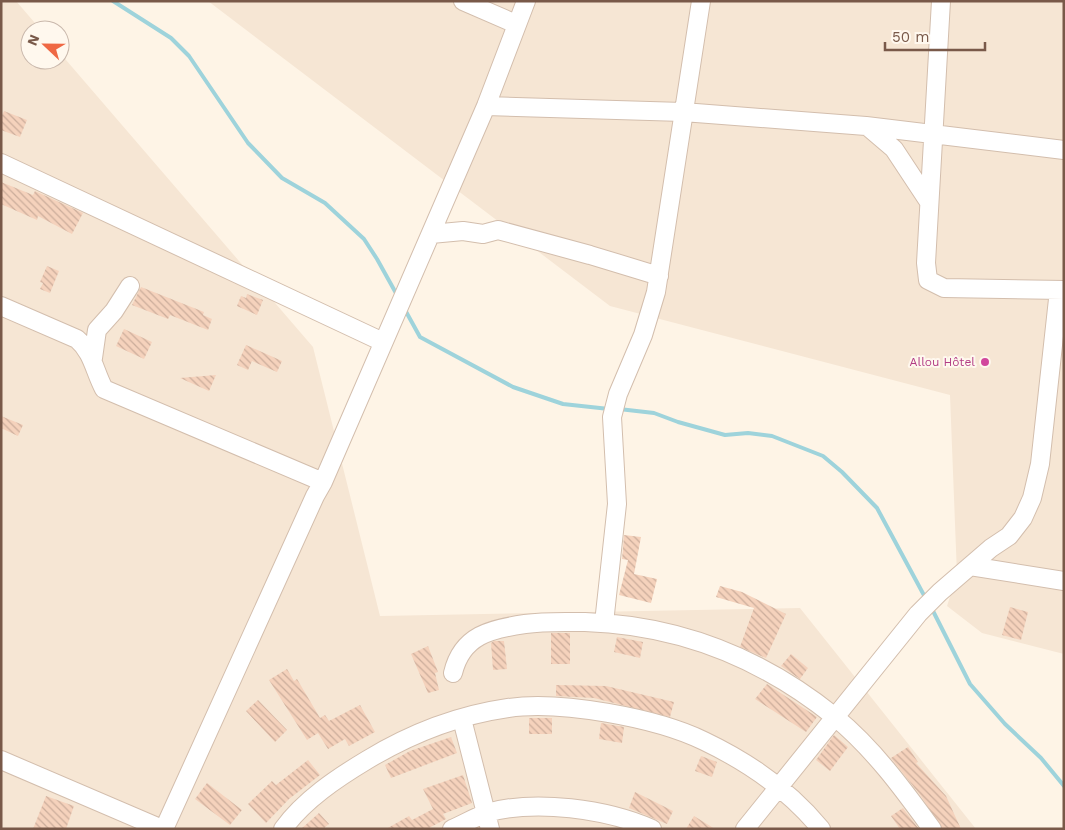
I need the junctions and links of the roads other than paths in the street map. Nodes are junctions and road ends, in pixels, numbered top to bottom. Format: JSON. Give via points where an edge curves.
{"nodes":[{"id":1,"x":463,"y":1,"type":"edge"},
{"id":2,"x":526,"y":1,"type":"edge"},
{"id":3,"x":701,"y":1,"type":"edge"},
{"id":4,"x":941,"y":1,"type":"edge"},
{"id":5,"x":516,"y":24,"type":"junction"},
{"id":6,"x":486,"y":106,"type":"junction"},
{"id":7,"x":683,"y":112,"type":"junction"},
{"id":8,"x":866,"y":126,"type":"junction"},
{"id":9,"x":933,"y":133,"type":"junction"},
{"id":10,"x":1064,"y":150,"type":"edge"},
{"id":11,"x":1,"y":163,"type":"edge"},
{"id":12,"x":929,"y":202,"type":"junction"},
{"id":13,"x":431,"y":234,"type":"junction"},
{"id":14,"x":659,"y":276,"type":"junction"},
{"id":15,"x":130,"y":286,"type":"dead end"},
{"id":16,"x":1062,"y":290,"type":"edge"},
{"id":17,"x":1,"y":306,"type":"edge"},
{"id":18,"x":383,"y":342,"type":"junction"},
{"id":19,"x":93,"y":358,"type":"junction"},
{"id":20,"x":323,"y":482,"type":"junction"},
{"id":21,"x":970,"y":566,"type":"junction"},
{"id":22,"x":1064,"y":581,"type":"edge"},
{"id":23,"x":604,"y":623,"type":"junction"},
{"id":24,"x":453,"y":673,"type":"dead end"},
{"id":25,"x":836,"y":718,"type":"junction"},
{"id":26,"x":462,"y":719,"type":"junction"},
{"id":27,"x":1,"y":760,"type":"edge"},
{"id":28,"x":780,"y":787,"type":"junction"},
{"id":29,"x":488,"y":821,"type":"edge"},
{"id":30,"x":163,"y":829,"type":"edge"},
{"id":31,"x":283,"y":829,"type":"edge"},
{"id":32,"x":452,"y":829,"type":"edge"},
{"id":33,"x":652,"y":829,"type":"edge"},
{"id":34,"x":745,"y":829,"type":"edge"},
{"id":35,"x":821,"y":829,"type":"edge"},
{"id":36,"x":932,"y":829,"type":"edge"}],
"edges":[{"from":1,"to":5,"type":"street"},
{"from":2,"to":5,"type":"street"},
{"from":3,"to":7,"type":"street"},
{"from":4,"to":9,"type":"street"},
{"from":5,"to":6,"type":"street"},
{"from":6,"to":7,"type":"street"},
{"from":6,"to":13,"type":"street"},
{"from":7,"to":8,"type":"street"},
{"from":7,"to":14,"type":"street"},
{"from":8,"to":9,"type":"street"},
{"from":8,"to":12,"type":"street","via":[[894,149]]},
{"from":9,"to":10,"type":"street"},
{"from":9,"to":12,"type":"street"},
{"from":11,"to":18,"type":"street"},
{"from":12,"to":16,"type":"street","via":[[926,272],[928,280],[934,284],[944,288]]},
{"from":13,"to":14,"type":"street","via":[[463,231],[483,234],[498,230]]},
{"from":13,"to":18,"type":"street"},
{"from":14,"to":23,"type":"street","via":[[643,335],[618,394],[612,417],[617,504]]},
{"from":15,"to":19,"type":"street","via":[[97,330]]},
{"from":16,"to":21,"type":"street","via":[[1040,464],[1032,498],[1023,518],[1009,536]]},
{"from":17,"to":19,"type":"street","via":[[77,339]]},
{"from":18,"to":20,"type":"street"},
{"from":19,"to":20,"type":"street","via":[[104,389]]},
{"from":20,"to":30,"type":"street"},
{"from":21,"to":22,"type":"street"},
{"from":21,"to":25,"type":"street","via":[[918,614]]},
{"from":23,"to":24,"type":"street","via":[[542,621],[496,628],[467,645],[457,659]]},
{"from":23,"to":25,"type":"street","via":[[642,626],[722,649],[771,672]]},
{"from":25,"to":28,"type":"street"},
{"from":25,"to":36,"type":"street","via":[[883,764]]},
{"from":26,"to":28,"type":"street","via":[[509,708],[550,706],[628,717],[703,740]]},
{"from":26,"to":29,"type":"street"},
{"from":26,"to":31,"type":"street","via":[[399,741],[355,767],[316,795]]},
{"from":27,"to":30,"type":"street"},
{"from":28,"to":34,"type":"street"},
{"from":28,"to":35,"type":"street"},
{"from":29,"to":32,"type":"street"},
{"from":29,"to":33,"type":"street","via":[[516,808],[568,808],[608,813]]}]}
